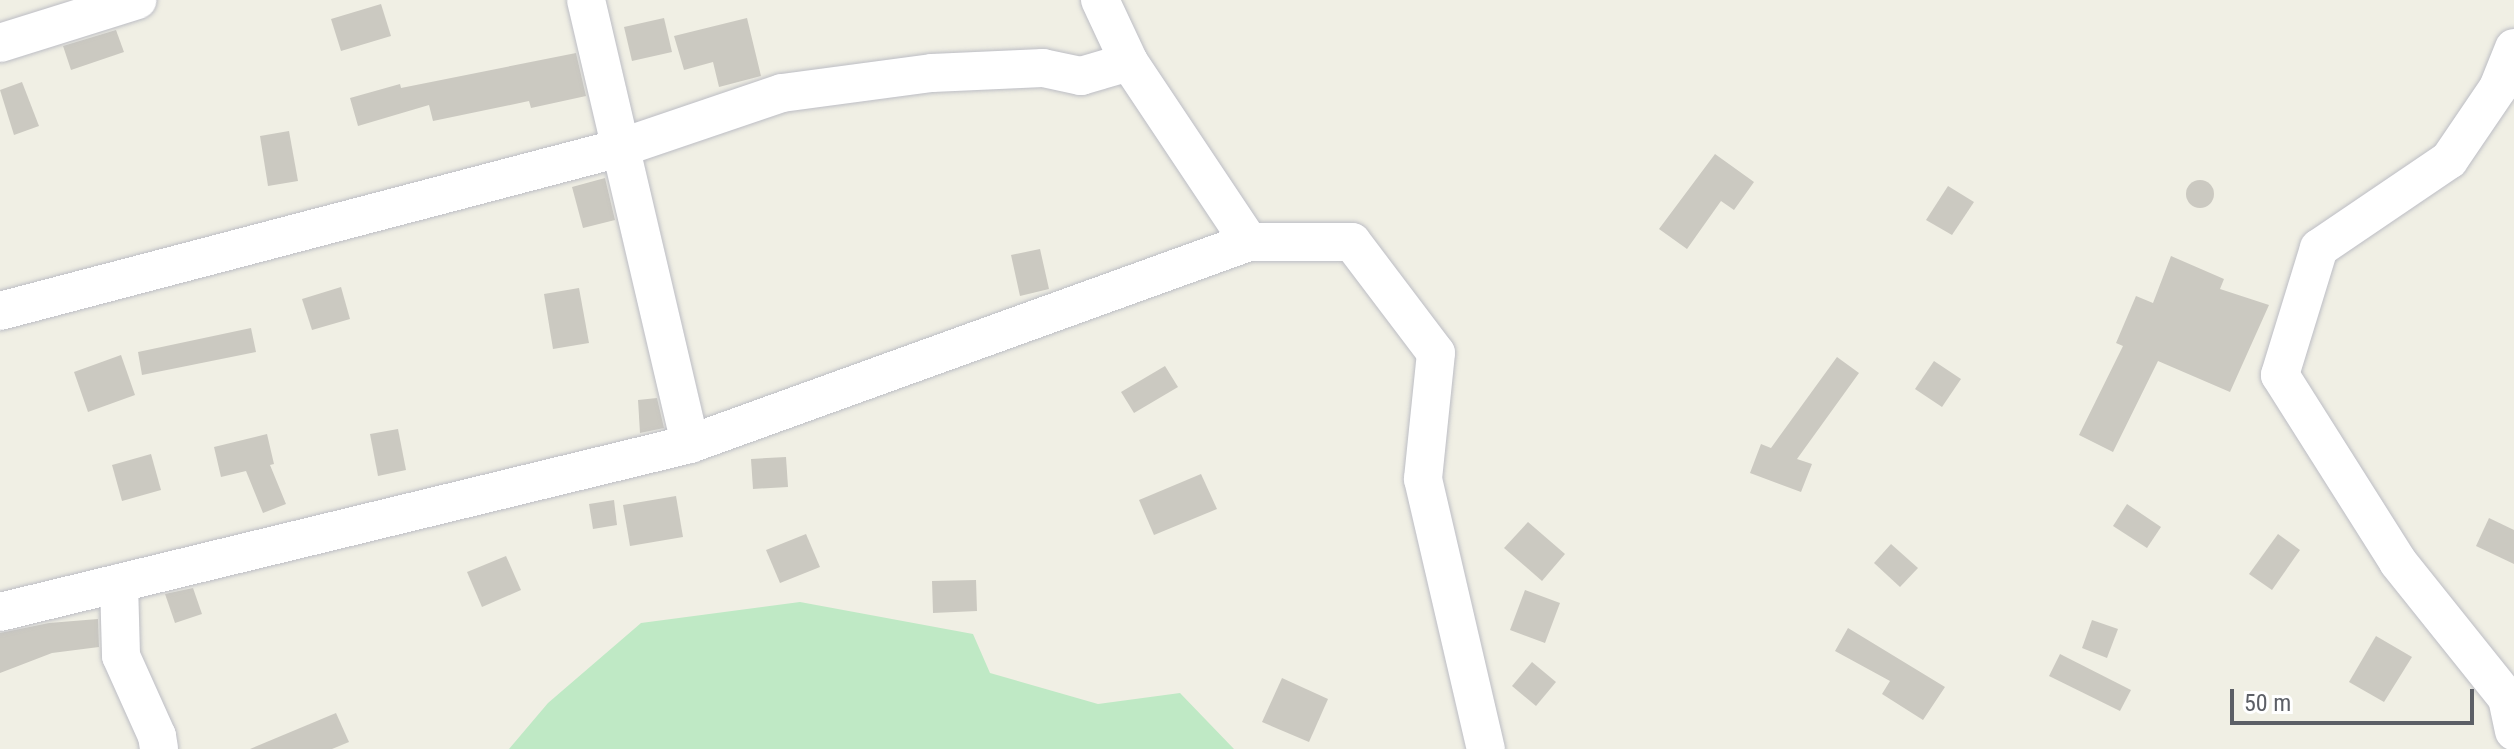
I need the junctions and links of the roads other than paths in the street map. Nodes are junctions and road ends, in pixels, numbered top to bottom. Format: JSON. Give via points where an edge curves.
{"nodes":[{"id":1,"x":137,"y":0,"type":"edge"},
{"id":2,"x":586,"y":0,"type":"edge"},
{"id":3,"x":1100,"y":0,"type":"edge"},
{"id":4,"x":0,"y":43,"type":"edge"},
{"id":5,"x":2514,"y":48,"type":"edge"},
{"id":6,"x":1129,"y":62,"type":"junction"},
{"id":7,"x":620,"y":148,"type":"junction"},
{"id":8,"x":1249,"y":242,"type":"junction"},
{"id":9,"x":0,"y":311,"type":"edge"},
{"id":10,"x":690,"y":444,"type":"junction"},
{"id":11,"x":119,"y":583,"type":"junction"},
{"id":12,"x":0,"y":612,"type":"edge"},
{"id":13,"x":2514,"y":731,"type":"edge"},
{"id":14,"x":159,"y":749,"type":"edge"},
{"id":15,"x":1486,"y":749,"type":"edge"}],
"edges":[{"from":1,"to":4,"type":"street"},
{"from":2,"to":7,"type":"street"},
{"from":3,"to":6,"type":"street"},
{"from":5,"to":13,"type":"street","via":[[2498,88],[2449,160],[2319,248],[2280,375],[2398,562],[2507,698]]},
{"from":6,"to":7,"type":"street","via":[[1081,76],[1043,68],[932,73],[782,93]]},
{"from":6,"to":8,"type":"street"},
{"from":7,"to":9,"type":"street"},
{"from":7,"to":10,"type":"street"},
{"from":8,"to":10,"type":"street"},
{"from":8,"to":15,"type":"street","via":[[1352,242],[1436,353],[1423,479]]},
{"from":10,"to":11,"type":"street"},
{"from":11,"to":12,"type":"street"},
{"from":11,"to":14,"type":"street","via":[[121,656]]}]}
